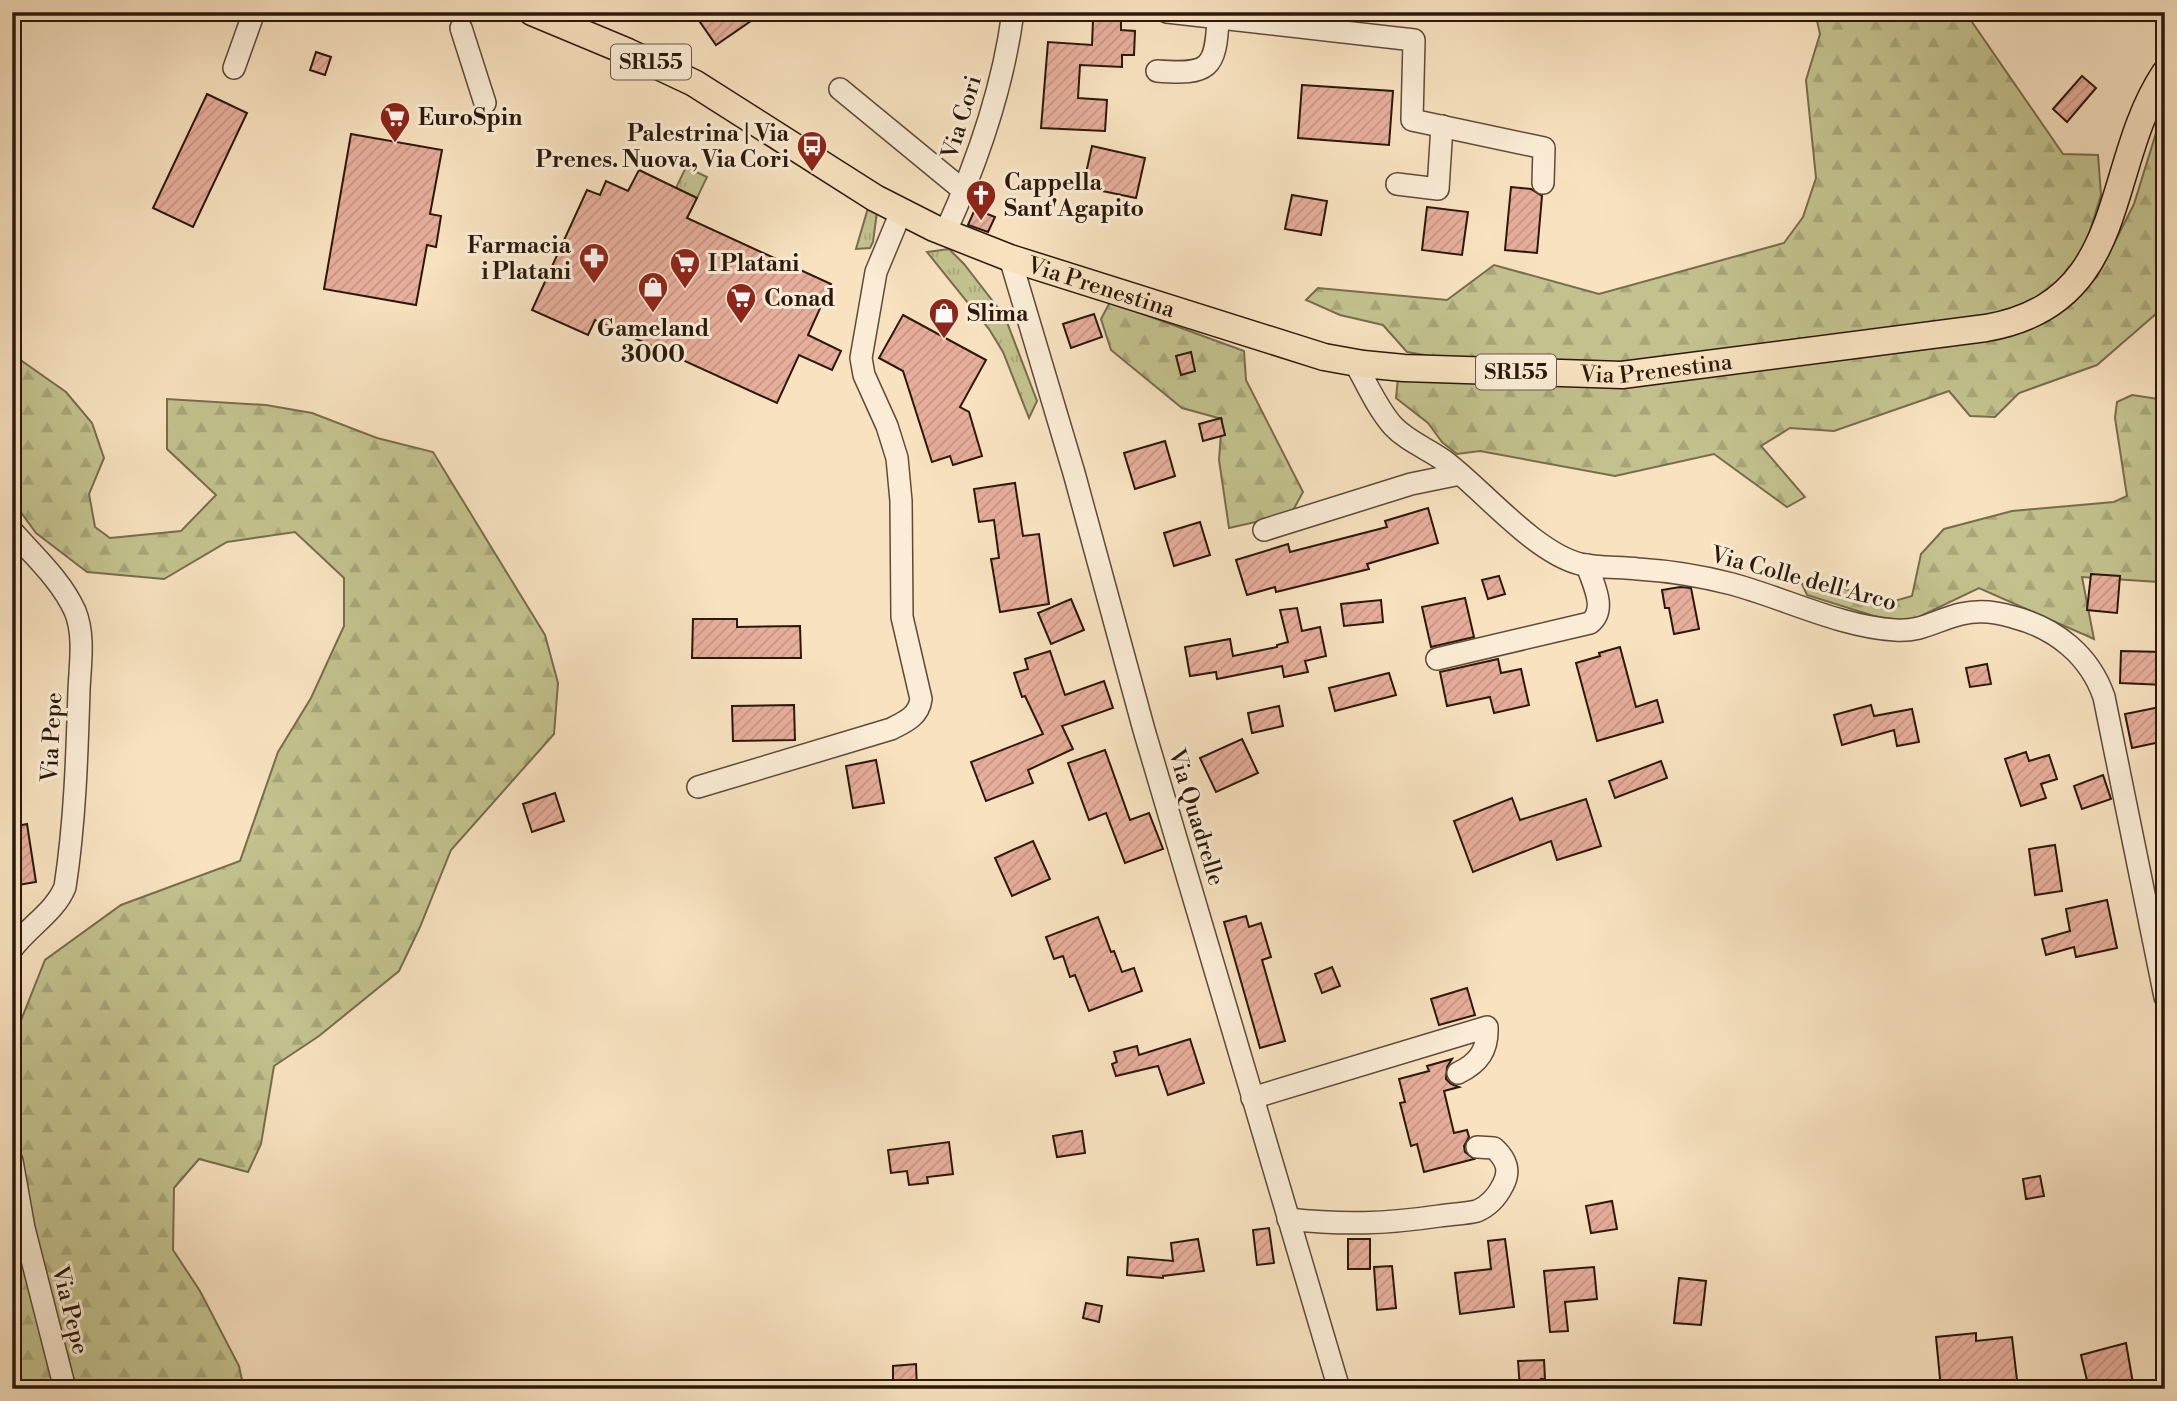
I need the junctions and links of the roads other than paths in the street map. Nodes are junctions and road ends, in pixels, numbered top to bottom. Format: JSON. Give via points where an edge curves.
{"nodes":[{"id":1,"x":254,"y":12,"type":"edge"},
{"id":2,"x":532,"y":12,"type":"edge"},
{"id":3,"x":1013,"y":12,"type":"edge"},
{"id":4,"x":1167,"y":12,"type":"edge"},
{"id":5,"x":1218,"y":18,"type":"junction"},
{"id":6,"x":461,"y":29,"type":"dead end"},
{"id":7,"x":234,"y":68,"type":"dead end"},
{"id":8,"x":1157,"y":71,"type":"dead end"},
{"id":9,"x":2165,"y":74,"type":"edge"},
{"id":10,"x":840,"y":89,"type":"dead end"},
{"id":11,"x":485,"y":103,"type":"dead end"},
{"id":12,"x":1442,"y":126,"type":"junction"},
{"id":13,"x":1543,"y":183,"type":"dead end"},
{"id":14,"x":1397,"y":184,"type":"dead end"},
{"id":15,"x":964,"y":191,"type":"junction"},
{"id":16,"x":901,"y":212,"type":"junction"},
{"id":17,"x":945,"y":233,"type":"junction"},
{"id":18,"x":1010,"y":258,"type":"junction"},
{"id":19,"x":1355,"y":363,"type":"junction"},
{"id":20,"x":1460,"y":474,"type":"junction"},
{"id":21,"x":1264,"y":530,"type":"dead end"},
{"id":22,"x":12,"y":531,"type":"edge"},
{"id":23,"x":1587,"y":565,"type":"junction"},
{"id":24,"x":1437,"y":659,"type":"dead end"},
{"id":25,"x":698,"y":787,"type":"dead end"},
{"id":26,"x":12,"y":949,"type":"edge"},
{"id":27,"x":2165,"y":996,"type":"edge"},
{"id":28,"x":1458,"y":1073,"type":"dead end"},
{"id":29,"x":1252,"y":1098,"type":"junction"},
{"id":30,"x":1477,"y":1147,"type":"dead end"},
{"id":31,"x":12,"y":1161,"type":"edge"},
{"id":32,"x":1288,"y":1219,"type":"junction"},
{"id":33,"x":65,"y":1389,"type":"edge"},
{"id":34,"x":1339,"y":1389,"type":"edge"}],
"edges":[{"from":1,"to":7,"type":"street"},
{"from":2,"to":16,"type":"main road","number":"SR155","via":[[694,83]]},
{"from":3,"to":15,"type":"street","name":"Via Cori","via":[[1000,81]]},
{"from":4,"to":5,"type":"street"},
{"from":5,"to":8,"type":"street","via":[[1216,52],[1206,66],[1190,72]]},
{"from":5,"to":12,"type":"street","via":[[1414,40],[1412,120]]},
{"from":6,"to":11,"type":"street"},
{"from":9,"to":19,"type":"main road","name":"Via Prenestina","number":"SR155","via":[[2138,125],[2109,221],[2089,264],[2068,289],[2013,322],[1635,374]]},
{"from":10,"to":15,"type":"street"},
{"from":12,"to":13,"type":"street","via":[[1544,148]]},
{"from":12,"to":14,"type":"street","via":[[1438,188]]},
{"from":15,"to":17,"type":"street","name":"Via Cori"},
{"from":16,"to":17,"type":"main road","number":"SR155"},
{"from":16,"to":25,"type":"street","via":[[876,272],[861,358],[897,458],[901,605],[921,699],[917,712],[881,732]]},
{"from":17,"to":18,"type":"main road","number":"SR155"},
{"from":18,"to":19,"type":"main road","name":"Via Prenestina","number":"SR155","via":[[1306,352]]},
{"from":18,"to":29,"type":"street","name":"Via Quadrelle"},
{"from":19,"to":20,"type":"street","name":"Via Colle dell'Arco","via":[[1395,428]]},
{"from":20,"to":21,"type":"street","via":[[1411,484]]},
{"from":20,"to":23,"type":"street","name":"Via Colle dell'Arco","via":[[1549,549]]},
{"from":22,"to":26,"type":"street","name":"Via Pepe","via":[[67,597],[77,618],[80,642],[77,768],[65,887]]},
{"from":23,"to":24,"type":"street","via":[[1599,605],[1590,623]]},
{"from":23,"to":27,"type":"street","name":"Via Colle dell'Arco","via":[[1707,579],[1882,629],[1917,630],[1962,614],[1984,612],[2025,620],[2062,639],[2092,671],[2104,697]]},
{"from":28,"to":29,"type":"street","via":[[1476,1063],[1484,1051],[1487,1027]]},
{"from":29,"to":32,"type":"street","name":"Via Quadrelle"},
{"from":30,"to":32,"type":"street","via":[[1494,1148],[1507,1165],[1507,1179],[1497,1198],[1478,1210],[1391,1223]]},
{"from":31,"to":33,"type":"street","name":"Via Pepe","via":[[22,1220]]},
{"from":32,"to":34,"type":"street","name":"Via Quadrelle"}]}
